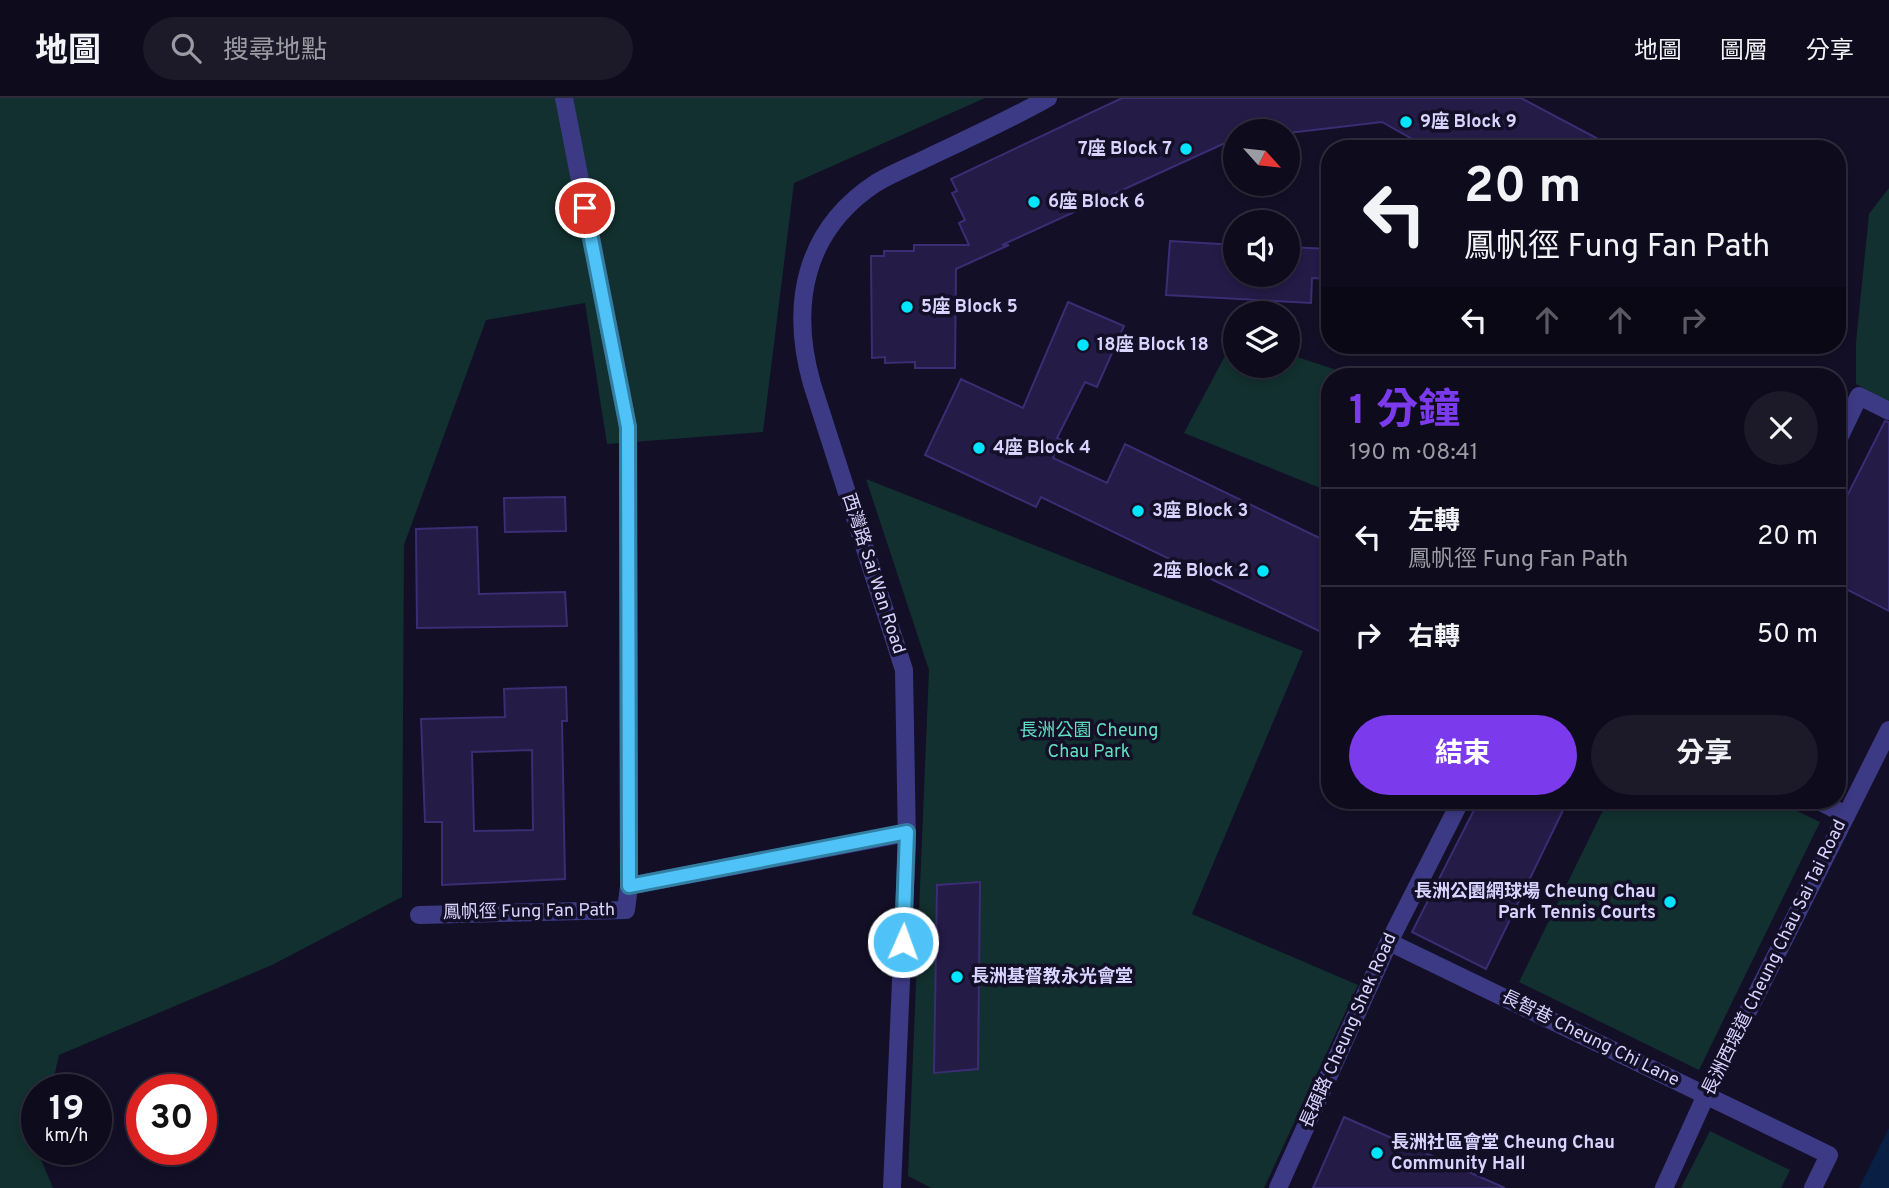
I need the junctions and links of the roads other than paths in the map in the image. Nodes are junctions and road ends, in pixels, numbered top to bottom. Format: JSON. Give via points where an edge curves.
{"nodes":[{"id":1,"x":564,"y":98,"type":"edge"},
{"id":2,"x":1048,"y":98,"type":"edge"},
{"id":3,"x":1889,"y":411,"type":"edge"},
{"id":4,"x":1846,"y":424,"type":"edge"},
{"id":5,"x":1889,"y":730,"type":"edge"},
{"id":6,"x":1456,"y":809,"type":"edge"},
{"id":7,"x":1833,"y":809,"type":"edge"},
{"id":8,"x":1846,"y":816,"type":"junction"},
{"id":9,"x":907,"y":832,"type":"junction"},
{"id":10,"x":629,"y":886,"type":"junction"},
{"id":11,"x":419,"y":915,"type":"dead end"},
{"id":12,"x":1389,"y":942,"type":"junction"},
{"id":13,"x":1706,"y":1095,"type":"junction"},
{"id":14,"x":892,"y":1188,"type":"edge"},
{"id":15,"x":1278,"y":1188,"type":"edge"},
{"id":16,"x":1664,"y":1188,"type":"edge"},
{"id":17,"x":1814,"y":1188,"type":"edge"}],
"edges":[{"from":1,"to":10,"type":"street","via":[[628,427]]},
{"from":2,"to":9,"type":"street","name":"西灣路 Sai Wan Road","via":[[876,183],[847,207],[824,237],[808,272],[800,309],[802,348],[812,384],[904,670]]},
{"from":3,"to":4,"type":"street","via":[[1860,396]]},
{"from":5,"to":8,"type":"street","name":"長洲西堤道 Cheung Chau Sai Tai Road"},
{"from":6,"to":12,"type":"street","name":"長碩路 Cheung Shek Road"},
{"from":7,"to":8,"type":"street"},
{"from":8,"to":13,"type":"street","name":"長洲西堤道 Cheung Chau Sai Tai Road"},
{"from":9,"to":10,"type":"street","name":"鳳帆徑 Fung Fan Path"},
{"from":9,"to":14,"type":"street","name":"西灣路 Sai Wan Road"},
{"from":10,"to":11,"type":"street","name":"鳳帆徑 Fung Fan Path","via":[[626,910]]},
{"from":12,"to":13,"type":"street","name":"長智巷 Cheung Chi Lane"},
{"from":12,"to":15,"type":"street","name":"長碩路 Cheung Shek Road"},
{"from":13,"to":16,"type":"street","name":"長洲西堤道 Cheung Chau Sai Tai Road"},
{"from":13,"to":17,"type":"street","name":"長智巷 Cheung Chi Lane","via":[[1829,1154]]}]}
